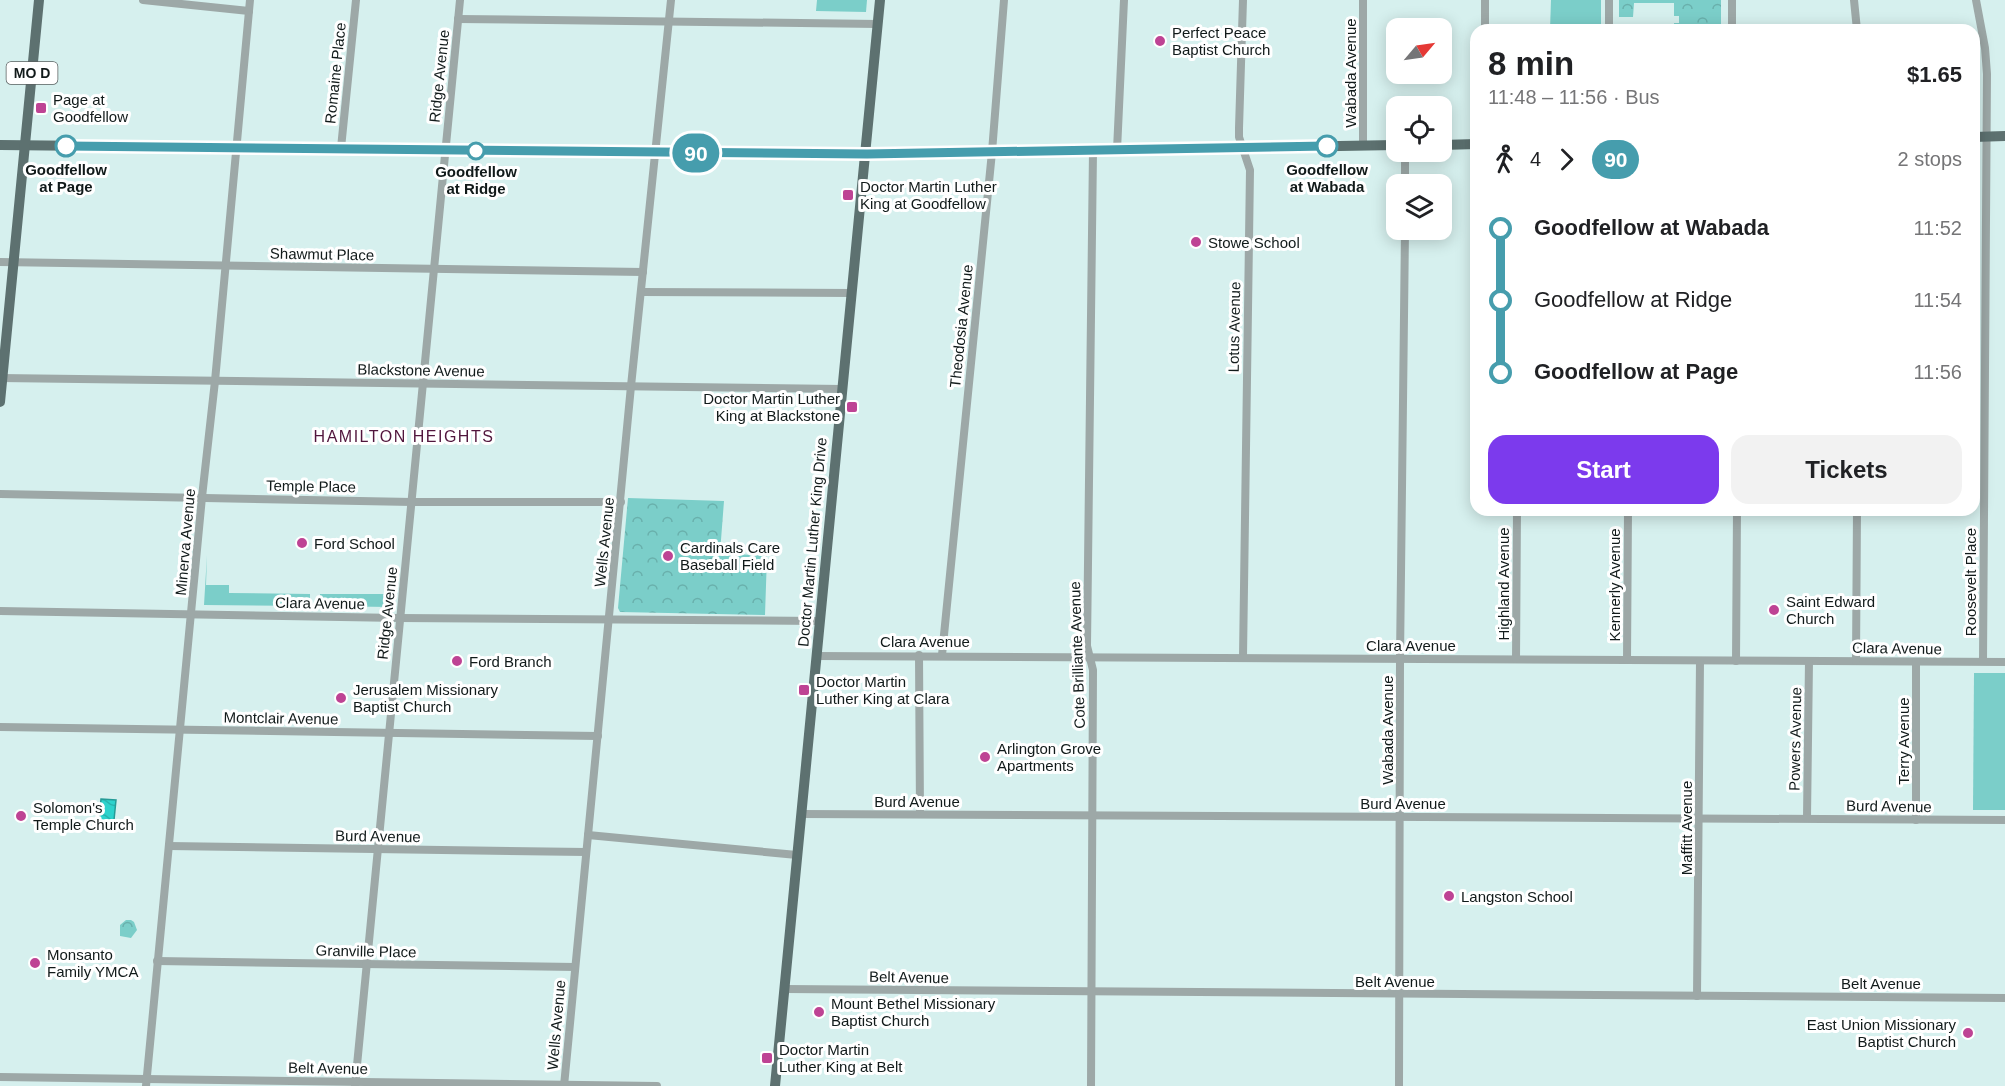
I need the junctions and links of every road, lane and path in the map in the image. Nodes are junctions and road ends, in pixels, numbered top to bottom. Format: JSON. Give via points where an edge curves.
{"nodes":[{"id":1,"x":39,"y":0,"type":"edge"},
{"id":2,"x":143,"y":0,"type":"edge"},
{"id":3,"x":250,"y":0,"type":"edge"},
{"id":4,"x":356,"y":0,"type":"edge"},
{"id":5,"x":460,"y":0,"type":"edge"},
{"id":6,"x":671,"y":0,"type":"edge"},
{"id":7,"x":880,"y":0,"type":"edge"},
{"id":8,"x":1004,"y":0,"type":"edge"},
{"id":9,"x":1124,"y":0,"type":"edge"},
{"id":10,"x":1243,"y":0,"type":"edge"},
{"id":11,"x":1363,"y":0,"type":"edge"},
{"id":12,"x":1485,"y":0,"type":"edge"},
{"id":13,"x":1609,"y":0,"type":"edge"},
{"id":14,"x":1732,"y":0,"type":"edge"},
{"id":15,"x":1854,"y":0,"type":"edge"},
{"id":16,"x":1976,"y":0,"type":"edge"},
{"id":17,"x":249,"y":11,"type":"junction"},
{"id":18,"x":458,"y":19,"type":"junction"},
{"id":19,"x":670,"y":22,"type":"junction"},
{"id":20,"x":878,"y":24,"type":"junction"},
{"id":21,"x":1485,"y":24,"type":"edge"},
{"id":22,"x":1609,"y":24,"type":"edge"},
{"id":23,"x":1732,"y":24,"type":"edge"},
{"id":24,"x":1856,"y":24,"type":"edge"},
{"id":25,"x":1980,"y":136,"type":"edge"},
{"id":26,"x":1986,"y":136,"type":"junction"},
{"id":27,"x":2005,"y":136,"type":"edge"},
{"id":28,"x":1470,"y":144,"type":"edge"},
{"id":29,"x":0,"y":145,"type":"edge"},
{"id":30,"x":25,"y":145,"type":"junction"},
{"id":31,"x":1386,"y":145,"type":"edge"},
{"id":32,"x":1452,"y":145,"type":"edge"},
{"id":33,"x":1363,"y":146,"type":"junction"},
{"id":34,"x":1242,"y":147,"type":"junction"},
{"id":35,"x":236,"y":148,"type":"junction"},
{"id":36,"x":341,"y":148,"type":"junction"},
{"id":37,"x":1117,"y":150,"type":"junction"},
{"id":38,"x":445,"y":151,"type":"junction"},
{"id":39,"x":1093,"y":151,"type":"junction"},
{"id":40,"x":992,"y":152,"type":"junction"},
{"id":41,"x":655,"y":153,"type":"junction"},
{"id":42,"x":867,"y":154,"type":"junction"},
{"id":43,"x":1405,"y":240,"type":"edge"},
{"id":44,"x":0,"y":262,"type":"edge"},
{"id":45,"x":13,"y":262,"type":"junction"},
{"id":46,"x":226,"y":266,"type":"junction"},
{"id":47,"x":434,"y":269,"type":"junction"},
{"id":48,"x":643,"y":272,"type":"junction"},
{"id":49,"x":641,"y":292,"type":"junction"},
{"id":50,"x":852,"y":293,"type":"junction"},
{"id":51,"x":1,"y":378,"type":"edge"},
{"id":52,"x":215,"y":381,"type":"junction"},
{"id":53,"x":422,"y":384,"type":"junction"},
{"id":54,"x":632,"y":386,"type":"junction"},
{"id":55,"x":842,"y":389,"type":"junction"},
{"id":56,"x":0,"y":402,"type":"edge"},
{"id":57,"x":0,"y":494,"type":"edge"},
{"id":58,"x":202,"y":497,"type":"junction"},
{"id":59,"x":412,"y":502,"type":"junction"},
{"id":60,"x":621,"y":502,"type":"junction"},
{"id":61,"x":1517,"y":516,"type":"edge"},
{"id":62,"x":1628,"y":516,"type":"edge"},
{"id":63,"x":1737,"y":516,"type":"edge"},
{"id":64,"x":1857,"y":516,"type":"edge"},
{"id":65,"x":0,"y":611,"type":"edge"},
{"id":66,"x":192,"y":615,"type":"junction"},
{"id":67,"x":399,"y":618,"type":"junction"},
{"id":68,"x":610,"y":619,"type":"junction"},
{"id":69,"x":819,"y":621,"type":"junction"},
{"id":70,"x":919,"y":655,"type":"junction"},
{"id":71,"x":942,"y":655,"type":"junction"},
{"id":72,"x":816,"y":656,"type":"junction"},
{"id":73,"x":1243,"y":657,"type":"junction"},
{"id":74,"x":1089,"y":658,"type":"junction"},
{"id":75,"x":1400,"y":659,"type":"junction"},
{"id":76,"x":1516,"y":659,"type":"junction"},
{"id":77,"x":1627,"y":660,"type":"junction"},
{"id":78,"x":1700,"y":661,"type":"junction"},
{"id":79,"x":1736,"y":661,"type":"junction"},
{"id":80,"x":1809,"y":661,"type":"junction"},
{"id":81,"x":1856,"y":661,"type":"junction"},
{"id":82,"x":1917,"y":662,"type":"junction"},
{"id":83,"x":1983,"y":662,"type":"junction"},
{"id":84,"x":2005,"y":662,"type":"edge"},
{"id":85,"x":0,"y":727,"type":"edge"},
{"id":86,"x":180,"y":730,"type":"junction"},
{"id":87,"x":389,"y":733,"type":"junction"},
{"id":88,"x":598,"y":736,"type":"junction"},
{"id":89,"x":801,"y":814,"type":"junction"},
{"id":90,"x":920,"y":814,"type":"junction"},
{"id":91,"x":1092,"y":815,"type":"junction"},
{"id":92,"x":1401,"y":816,"type":"junction"},
{"id":93,"x":1700,"y":818,"type":"junction"},
{"id":94,"x":1807,"y":818,"type":"junction"},
{"id":95,"x":1916,"y":820,"type":"junction"},
{"id":96,"x":2005,"y":820,"type":"edge"},
{"id":97,"x":588,"y":836,"type":"junction"},
{"id":98,"x":169,"y":846,"type":"junction"},
{"id":99,"x":379,"y":850,"type":"junction"},
{"id":100,"x":586,"y":852,"type":"junction"},
{"id":101,"x":797,"y":855,"type":"junction"},
{"id":102,"x":157,"y":962,"type":"junction"},
{"id":103,"x":366,"y":964,"type":"junction"},
{"id":104,"x":575,"y":967,"type":"junction"},
{"id":105,"x":785,"y":989,"type":"junction"},
{"id":106,"x":1091,"y":993,"type":"junction"},
{"id":107,"x":1399,"y":995,"type":"junction"},
{"id":108,"x":1697,"y":996,"type":"junction"},
{"id":109,"x":2005,"y":998,"type":"edge"},
{"id":110,"x":0,"y":1077,"type":"edge"},
{"id":111,"x":147,"y":1083,"type":"edge"},
{"id":112,"x":356,"y":1084,"type":"edge"},
{"id":113,"x":564,"y":1085,"type":"edge"},
{"id":114,"x":657,"y":1086,"type":"edge"},
{"id":115,"x":775,"y":1086,"type":"edge"},
{"id":116,"x":1091,"y":1086,"type":"edge"},
{"id":117,"x":1399,"y":1086,"type":"edge"}],
"edges":[{"from":1,"to":30,"type":"main road","number":"MO D"},
{"from":2,"to":17,"type":"street"},
{"from":3,"to":17,"type":"street","name":"Minerva Avenue"},
{"from":4,"to":36,"type":"street","name":"Romaine Place"},
{"from":5,"to":18,"type":"street","name":"Ridge Avenue"},
{"from":6,"to":19,"type":"street","name":"Wells Avenue"},
{"from":7,"to":20,"type":"main road","name":"Doctor Martin Luther King Drive"},
{"from":8,"to":40,"type":"street","name":"Theodosia Avenue"},
{"from":9,"to":37,"type":"street"},
{"from":10,"to":34,"type":"street","name":"Lotus Avenue","via":[[1239,128]]},
{"from":11,"to":33,"type":"street","name":"Wabada Avenue"},
{"from":12,"to":21,"type":"street"},
{"from":13,"to":22,"type":"street"},
{"from":14,"to":23,"type":"street"},
{"from":15,"to":24,"type":"street"},
{"from":16,"to":26,"type":"street","name":"Roosevelt Place","via":[[1985,48]]},
{"from":17,"to":35,"type":"street","name":"Minerva Avenue"},
{"from":18,"to":19,"type":"street"},
{"from":18,"to":38,"type":"street","name":"Ridge Avenue"},
{"from":19,"to":20,"type":"street"},
{"from":19,"to":41,"type":"street","name":"Wells Avenue"},
{"from":20,"to":42,"type":"main road","name":"Doctor Martin Luther King Drive"},
{"from":25,"to":26,"type":"main road"},
{"from":26,"to":27,"type":"main road"},
{"from":26,"to":83,"type":"street","name":"Roosevelt Place"},
{"from":28,"to":32,"type":"main road"},
{"from":29,"to":30,"type":"main road"},
{"from":30,"to":35,"type":"main road"},
{"from":30,"to":45,"type":"main road","number":"MO D"},
{"from":31,"to":33,"type":"main road"},
{"from":33,"to":34,"type":"main road"},
{"from":34,"to":37,"type":"main road"},
{"from":34,"to":73,"type":"street","name":"Lotus Avenue","via":[[1250,170]]},
{"from":35,"to":36,"type":"main road"},
{"from":35,"to":46,"type":"street","name":"Minerva Avenue"},
{"from":36,"to":38,"type":"main road"},
{"from":37,"to":39,"type":"main road"},
{"from":38,"to":41,"type":"main road"},
{"from":38,"to":47,"type":"street","name":"Ridge Avenue"},
{"from":39,"to":40,"type":"main road"},
{"from":39,"to":74,"type":"street","name":"Cote Brilliante Avenue"},
{"from":40,"to":42,"type":"main road"},
{"from":40,"to":71,"type":"street","name":"Theodosia Avenue"},
{"from":41,"to":42,"type":"main road"},
{"from":41,"to":48,"type":"street","name":"Wells Avenue"},
{"from":42,"to":50,"type":"main road","name":"Doctor Martin Luther King Drive"},
{"from":43,"to":75,"type":"street","name":"Wabada Avenue"},
{"from":44,"to":45,"type":"street","name":"Shawmut Place"},
{"from":45,"to":46,"type":"street","name":"Shawmut Place"},
{"from":45,"to":51,"type":"main road","number":"MO D"},
{"from":46,"to":47,"type":"street","name":"Shawmut Place"},
{"from":46,"to":52,"type":"street","name":"Minerva Avenue"},
{"from":47,"to":48,"type":"street","name":"Shawmut Place"},
{"from":47,"to":53,"type":"street","name":"Ridge Avenue"},
{"from":48,"to":49,"type":"street","name":"Wells Avenue"},
{"from":49,"to":50,"type":"street"},
{"from":49,"to":54,"type":"street","name":"Wells Avenue"},
{"from":50,"to":55,"type":"main road","name":"Doctor Martin Luther King Drive"},
{"from":51,"to":52,"type":"street","name":"Blackstone Avenue"},
{"from":51,"to":56,"type":"main road","number":"MO D"},
{"from":52,"to":53,"type":"street","name":"Blackstone Avenue"},
{"from":52,"to":58,"type":"street","name":"Minerva Avenue"},
{"from":53,"to":54,"type":"street","name":"Blackstone Avenue"},
{"from":53,"to":59,"type":"street","name":"Ridge Avenue"},
{"from":54,"to":55,"type":"street","name":"Blackstone Avenue"},
{"from":54,"to":60,"type":"street","name":"Wells Avenue"},
{"from":55,"to":69,"type":"main road","name":"Doctor Martin Luther King Drive"},
{"from":57,"to":58,"type":"street","name":"Temple Place"},
{"from":58,"to":59,"type":"street","name":"Temple Place"},
{"from":58,"to":66,"type":"street","name":"Minerva Avenue"},
{"from":59,"to":60,"type":"street","name":"Temple Place"},
{"from":59,"to":67,"type":"street","name":"Ridge Avenue"},
{"from":60,"to":68,"type":"street","name":"Wells Avenue"},
{"from":61,"to":76,"type":"street","name":"Highland Avenue"},
{"from":62,"to":77,"type":"street","name":"Kennerly Avenue"},
{"from":63,"to":79,"type":"street"},
{"from":64,"to":81,"type":"street"},
{"from":65,"to":66,"type":"street","name":"Clara Avenue"},
{"from":66,"to":67,"type":"street","name":"Clara Avenue"},
{"from":66,"to":86,"type":"street","name":"Minerva Avenue"},
{"from":67,"to":68,"type":"street","name":"Clara Avenue"},
{"from":67,"to":87,"type":"street","name":"Ridge Avenue"},
{"from":68,"to":69,"type":"street","name":"Clara Avenue"},
{"from":68,"to":88,"type":"street","name":"Wells Avenue"},
{"from":69,"to":72,"type":"main road","name":"Doctor Martin Luther King Drive"},
{"from":70,"to":71,"type":"street","name":"Clara Avenue"},
{"from":70,"to":72,"type":"street","name":"Clara Avenue"},
{"from":70,"to":90,"type":"street"},
{"from":71,"to":74,"type":"street","name":"Clara Avenue"},
{"from":72,"to":89,"type":"main road","name":"Doctor Martin Luther King Drive"},
{"from":73,"to":74,"type":"street","name":"Clara Avenue"},
{"from":73,"to":75,"type":"street","name":"Clara Avenue"},
{"from":74,"to":91,"type":"street","name":"Cote Brilliante Avenue","via":[[1093,670]]},
{"from":75,"to":76,"type":"street","name":"Clara Avenue"},
{"from":75,"to":92,"type":"street","name":"Wabada Avenue"},
{"from":76,"to":77,"type":"street","name":"Clara Avenue"},
{"from":77,"to":78,"type":"street","name":"Clara Avenue"},
{"from":78,"to":79,"type":"street","name":"Clara Avenue"},
{"from":78,"to":93,"type":"street","name":"Maffitt Avenue"},
{"from":79,"to":80,"type":"street","name":"Clara Avenue"},
{"from":80,"to":81,"type":"street","name":"Clara Avenue"},
{"from":80,"to":94,"type":"street","name":"Powers Avenue"},
{"from":81,"to":82,"type":"street","name":"Clara Avenue"},
{"from":82,"to":83,"type":"street","name":"Clara Avenue"},
{"from":82,"to":95,"type":"street","name":"Terry Avenue"},
{"from":83,"to":84,"type":"street","name":"Clara Avenue"},
{"from":85,"to":86,"type":"street","name":"Montclair Avenue"},
{"from":86,"to":87,"type":"street","name":"Montclair Avenue"},
{"from":86,"to":98,"type":"street","name":"Minerva Avenue"},
{"from":87,"to":88,"type":"street","name":"Montclair Avenue"},
{"from":87,"to":99,"type":"street","name":"Ridge Avenue"},
{"from":88,"to":97,"type":"street","name":"Wells Avenue"},
{"from":89,"to":90,"type":"street","name":"Burd Avenue"},
{"from":89,"to":101,"type":"main road","name":"Doctor Martin Luther King Drive"},
{"from":90,"to":91,"type":"street","name":"Burd Avenue"},
{"from":91,"to":92,"type":"street","name":"Burd Avenue"},
{"from":91,"to":106,"type":"street","name":"Cote Brilliante Avenue"},
{"from":92,"to":93,"type":"street","name":"Burd Avenue"},
{"from":92,"to":107,"type":"street","name":"Wabada Avenue"},
{"from":93,"to":94,"type":"street","name":"Burd Avenue"},
{"from":93,"to":108,"type":"street","name":"Maffitt Avenue"},
{"from":94,"to":95,"type":"street","name":"Burd Avenue"},
{"from":95,"to":96,"type":"street","name":"Burd Avenue"},
{"from":97,"to":100,"type":"street","name":"Wells Avenue"},
{"from":97,"to":101,"type":"street"},
{"from":98,"to":99,"type":"street","name":"Burd Avenue"},
{"from":98,"to":102,"type":"street","name":"Minerva Avenue"},
{"from":99,"to":100,"type":"street","name":"Burd Avenue"},
{"from":99,"to":103,"type":"street","name":"Ridge Avenue"},
{"from":100,"to":104,"type":"street","name":"Wells Avenue"},
{"from":101,"to":105,"type":"main road","name":"Doctor Martin Luther King Drive"},
{"from":102,"to":103,"type":"street","name":"Granville Place"},
{"from":102,"to":111,"type":"street","name":"Minerva Avenue"},
{"from":103,"to":104,"type":"street","name":"Granville Place"},
{"from":103,"to":112,"type":"street","name":"Ridge Avenue"},
{"from":104,"to":113,"type":"street","name":"Wells Avenue"},
{"from":105,"to":106,"type":"street","name":"Belt Avenue"},
{"from":105,"to":115,"type":"main road","name":"Doctor Martin Luther King Drive"},
{"from":106,"to":107,"type":"street","name":"Belt Avenue"},
{"from":106,"to":116,"type":"street","name":"Cote Brilliante Avenue"},
{"from":107,"to":108,"type":"street","name":"Belt Avenue"},
{"from":107,"to":117,"type":"street","name":"Wabada Avenue"},
{"from":108,"to":109,"type":"street","name":"Belt Avenue"},
{"from":110,"to":111,"type":"street","name":"Belt Avenue"},
{"from":111,"to":112,"type":"street","name":"Belt Avenue"},
{"from":112,"to":113,"type":"street","name":"Belt Avenue"},
{"from":113,"to":114,"type":"street","name":"Belt Avenue"}]}
